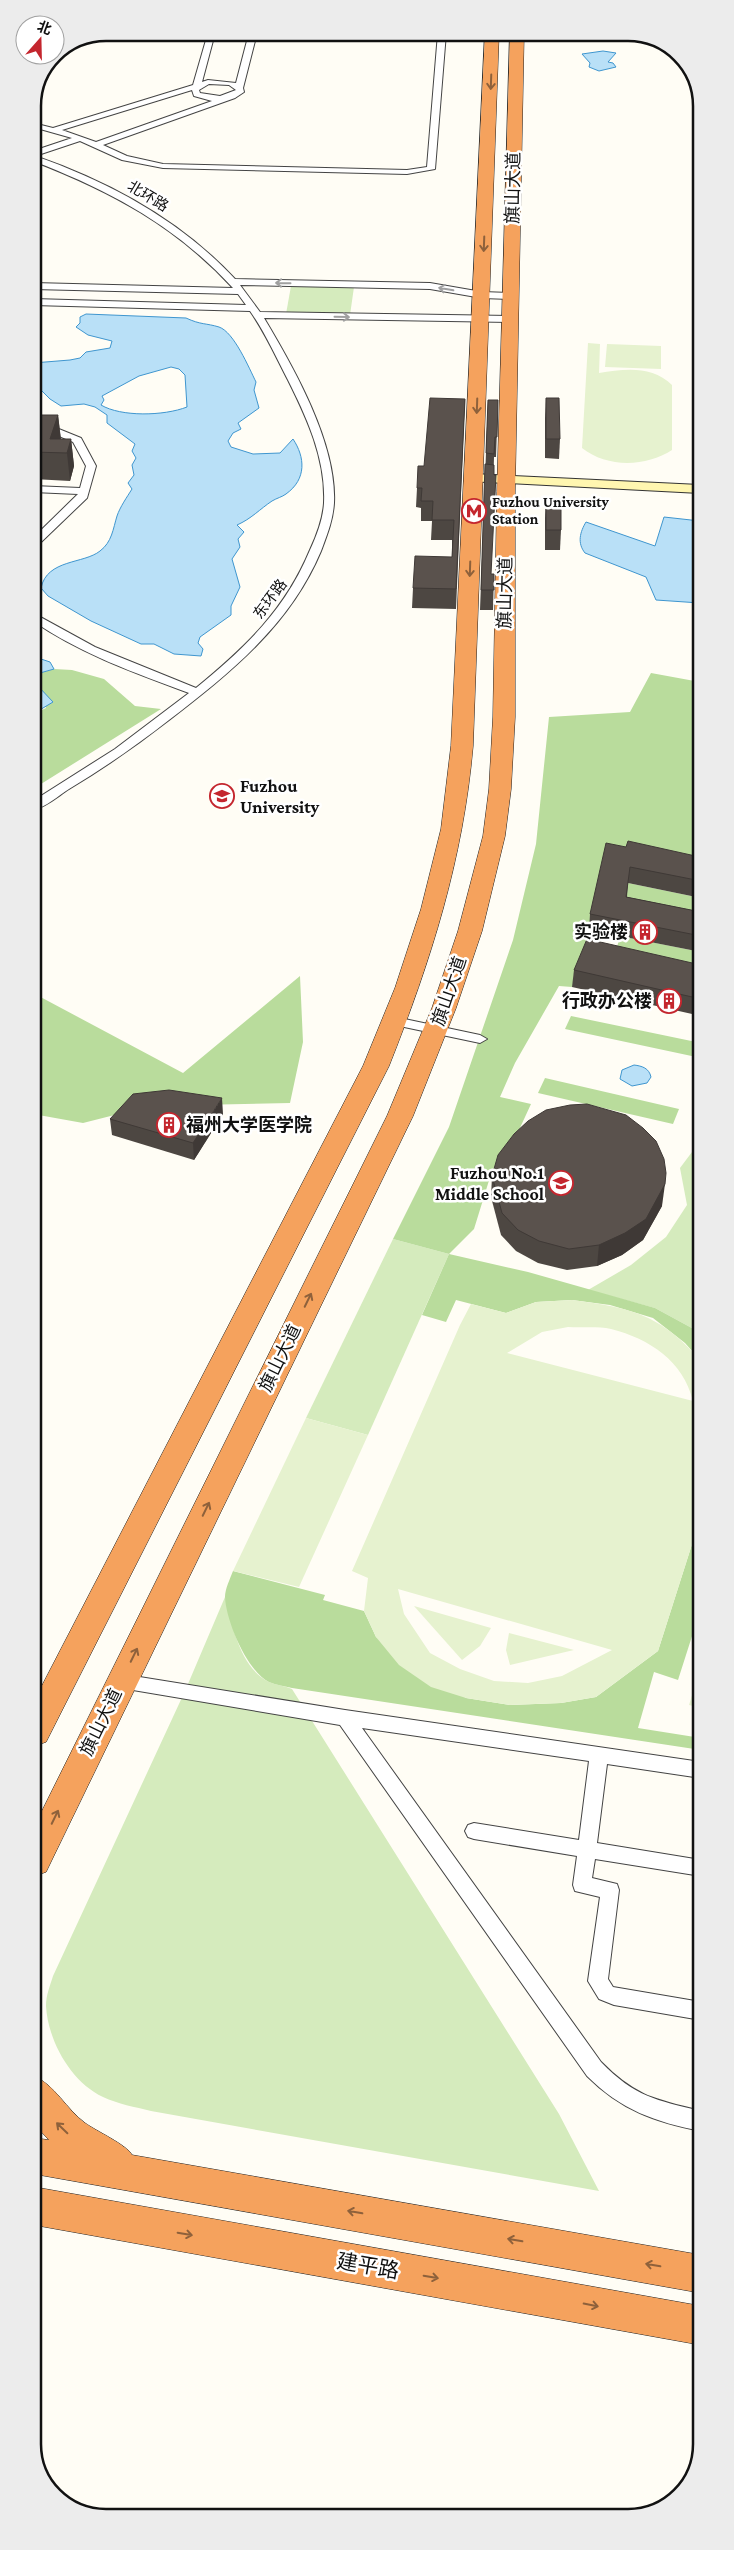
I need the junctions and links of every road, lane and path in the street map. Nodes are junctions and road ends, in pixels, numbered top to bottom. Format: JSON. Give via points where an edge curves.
{"nodes":[{"id":1,"x":209,"y":41,"type":"edge"},
{"id":2,"x":251,"y":41,"type":"edge"},
{"id":3,"x":441,"y":41,"type":"edge"},
{"id":4,"x":492,"y":41,"type":"edge"},
{"id":5,"x":517,"y":41,"type":"edge"},
{"id":6,"x":197,"y":86,"type":"junction"},
{"id":7,"x":240,"y":87,"type":"junction"},
{"id":8,"x":235,"y":95,"type":"junction"},
{"id":9,"x":41,"y":127,"type":"edge"},
{"id":10,"x":55,"y":130,"type":"junction"},
{"id":11,"x":80,"y":138,"type":"junction"},
{"id":12,"x":96,"y":145,"type":"junction"},
{"id":13,"x":41,"y":153,"type":"edge"},
{"id":14,"x":41,"y":160,"type":"edge"},
{"id":15,"x":234,"y":282,"type":"junction"},
{"id":16,"x":41,"y":286,"type":"edge"},
{"id":17,"x":240,"y":291,"type":"junction"},
{"id":18,"x":482,"y":295,"type":"junction"},
{"id":19,"x":41,"y":302,"type":"edge"},
{"id":20,"x":511,"y":308,"type":"junction"},
{"id":21,"x":255,"y":311,"type":"junction"},
{"id":22,"x":481,"y":318,"type":"junction"},
{"id":23,"x":41,"y":425,"type":"edge"},
{"id":24,"x":473,"y":474,"type":"junction"},
{"id":25,"x":507,"y":476,"type":"junction"},
{"id":26,"x":693,"y":482,"type":"edge"},
{"id":27,"x":41,"y":489,"type":"edge"},
{"id":28,"x":693,"y":489,"type":"edge"},
{"id":29,"x":84,"y":491,"type":"junction"},
{"id":30,"x":41,"y":536,"type":"edge"},
{"id":31,"x":41,"y":622,"type":"edge"},
{"id":32,"x":197,"y":692,"type":"junction"},
{"id":33,"x":41,"y":801,"type":"edge"},
{"id":34,"x":395,"y":1021,"type":"junction"},
{"id":35,"x":436,"y":1030,"type":"junction"},
{"id":36,"x":480,"y":1039,"type":"dead end"},
{"id":37,"x":121,"y":1681,"type":"junction"},
{"id":38,"x":41,"y":1716,"type":"edge"},
{"id":39,"x":345,"y":1718,"type":"junction"},
{"id":40,"x":599,"y":1755,"type":"junction"},
{"id":41,"x":693,"y":1769,"type":"edge"},
{"id":42,"x":474,"y":1831,"type":"dead end"},
{"id":43,"x":41,"y":1847,"type":"edge"},
{"id":44,"x":586,"y":1849,"type":"junction"},
{"id":45,"x":693,"y":1867,"type":"edge"},
{"id":46,"x":693,"y":2010,"type":"edge"},
{"id":47,"x":41,"y":2105,"type":"edge"},
{"id":48,"x":693,"y":2119,"type":"edge"},
{"id":49,"x":41,"y":2157,"type":"edge"},
{"id":50,"x":132,"y":2173,"type":"junction"},
{"id":51,"x":41,"y":2207,"type":"edge"},
{"id":52,"x":41,"y":2223,"type":"edge"},
{"id":53,"x":146,"y":2228,"type":"junction"},
{"id":54,"x":693,"y":2273,"type":"edge"},
{"id":55,"x":693,"y":2325,"type":"edge"}],
"edges":[{"from":1,"to":6,"type":"street"},
{"from":2,"to":7,"type":"street"},
{"from":3,"to":12,"type":"street","via":[[431,169],[407,172],[163,166],[125,158]]},
{"from":4,"to":18,"type":"highway","name":"旗山大道","one_way":true},
{"from":5,"to":20,"type":"highway","name":"旗山大道"},
{"from":6,"to":7,"type":"street","via":[[224,82]]},
{"from":6,"to":8,"type":"street","via":[[194,92],[201,96],[222,98]]},
{"from":6,"to":10,"type":"street"},
{"from":7,"to":8,"type":"street"},
{"from":8,"to":12,"type":"street"},
{"from":9,"to":10,"type":"street"},
{"from":10,"to":11,"type":"street"},
{"from":11,"to":12,"type":"street"},
{"from":11,"to":13,"type":"street"},
{"from":14,"to":15,"type":"street","name":"北环路","via":[[91,180],[146,209],[191,243]]},
{"from":15,"to":17,"type":"street","name":"北环路"},
{"from":18,"to":15,"type":"street","one_way":true,"via":[[430,286]]},
{"from":16,"to":17,"type":"street"},
{"from":17,"to":21,"type":"street","name":"东环路"},
{"from":18,"to":20,"type":"street"},
{"from":18,"to":22,"type":"highway","name":"旗山大道"},
{"from":19,"to":21,"type":"street"},
{"from":20,"to":22,"type":"street"},
{"from":20,"to":25,"type":"highway","name":"旗山大道"},
{"from":21,"to":22,"type":"street","one_way":true},
{"from":21,"to":32,"type":"street","name":"东环路","via":[[312,418],[326,459],[329,498],[325,530],[306,574],[282,613],[241,656]]},
{"from":22,"to":24,"type":"highway","name":"旗山大道","one_way":true},
{"from":23,"to":29,"type":"street","via":[[76,440],[91,466]]},
{"from":24,"to":25,"type":"street"},
{"from":24,"to":34,"type":"highway","name":"旗山大道","one_way":true,"via":[[458,802],[433,910]]},
{"from":25,"to":26,"type":"street"},
{"from":25,"to":28,"type":"street"},
{"from":25,"to":35,"type":"highway","name":"旗山大道","via":[[504,717],[494,836],[456,976]]},
{"from":27,"to":29,"type":"street"},
{"from":29,"to":30,"type":"street","via":[[83,496]]},
{"from":31,"to":32,"type":"street","via":[[124,665]]},
{"from":32,"to":33,"type":"street","name":"东环路","via":[[89,774]]},
{"from":34,"to":35,"type":"street"},
{"from":34,"to":38,"type":"highway","name":"旗山大道","via":[[355,1108]]},
{"from":35,"to":36,"type":"street"},
{"from":37,"to":35,"type":"highway","name":"旗山大道","one_way":true,"via":[[400,1116]]},
{"from":37,"to":39,"type":"street"},
{"from":43,"to":37,"type":"highway","name":"旗山大道","one_way":true},
{"from":39,"to":40,"type":"street"},
{"from":39,"to":48,"type":"street","via":[[594,2069],[628,2100]]},
{"from":40,"to":41,"type":"street"},
{"from":40,"to":44,"type":"street"},
{"from":42,"to":44,"type":"street"},
{"from":44,"to":45,"type":"street"},
{"from":44,"to":46,"type":"street","via":[[582,1885],[610,1890],[598,1980],[601,1987],[614,1996]]},
{"from":50,"to":47,"type":"highway","one_way":true,"via":[[71,2137]]},
{"from":49,"to":50,"type":"highway"},
{"from":54,"to":50,"type":"highway","one_way":true},
{"from":51,"to":53,"type":"highway","name":"建平路"},
{"from":52,"to":53,"type":"highway"},
{"from":53,"to":55,"type":"highway","name":"建平路","one_way":true}]}
